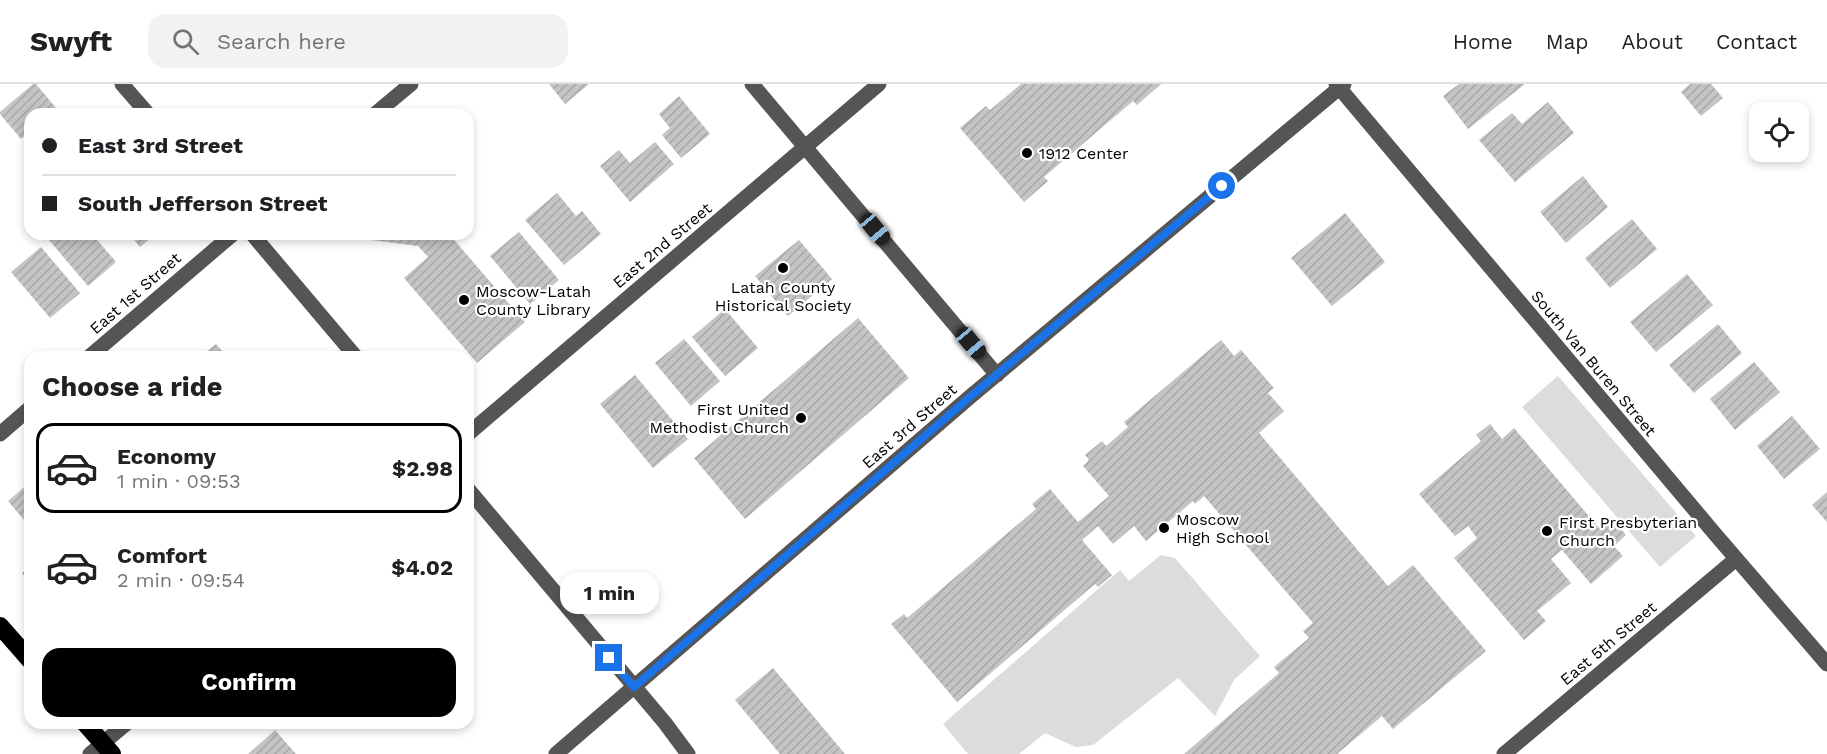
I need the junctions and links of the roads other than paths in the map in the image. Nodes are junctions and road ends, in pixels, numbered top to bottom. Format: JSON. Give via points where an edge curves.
{"nodes":[{"id":1,"x":122,"y":84,"type":"edge"},
{"id":2,"x":411,"y":84,"type":"edge"},
{"id":3,"x":752,"y":84,"type":"edge"},
{"id":4,"x":879,"y":84,"type":"edge"},
{"id":5,"x":1340,"y":85,"type":"edge"},
{"id":6,"x":143,"y":108,"type":"edge"},
{"id":7,"x":382,"y":108,"type":"edge"},
{"id":8,"x":806,"y":146,"type":"junction"},
{"id":9,"x":226,"y":240,"type":"edge"},
{"id":10,"x":257,"y":240,"type":"edge"},
{"id":11,"x":96,"y":351,"type":"edge"},
{"id":12,"x":351,"y":351,"type":"edge"},
{"id":13,"x":997,"y":375,"type":"junction"},
{"id":14,"x":24,"y":413,"type":"edge"},
{"id":15,"x":474,"y":429,"type":"edge"},
{"id":16,"x":0,"y":434,"type":"edge"},
{"id":17,"x":474,"y":496,"type":"edge"},
{"id":18,"x":1736,"y":559,"type":"junction"},
{"id":19,"x":0,"y":626,"type":"edge"},
{"id":20,"x":24,"y":653,"type":"edge"},
{"id":21,"x":1827,"y":664,"type":"edge"},
{"id":22,"x":634,"y":687,"type":"junction"},
{"id":23,"x":89,"y":729,"type":"edge"},
{"id":24,"x":121,"y":729,"type":"edge"},
{"id":25,"x":102,"y":750,"type":"edge"},
{"id":26,"x":556,"y":754,"type":"edge"},
{"id":27,"x":688,"y":754,"type":"edge"},
{"id":28,"x":1504,"y":754,"type":"edge"}],
"edges":[{"from":1,"to":6,"type":"street"},
{"from":2,"to":7,"type":"street"},
{"from":3,"to":8,"type":"street"},
{"from":4,"to":8,"type":"street","name":"East 2nd Street"},
{"from":5,"to":13,"type":"street","name":"East 3rd Street"},
{"from":5,"to":18,"type":"street","name":"South Van Buren Street"},
{"from":8,"to":13,"type":"street"},
{"from":8,"to":15,"type":"street","name":"East 2nd Street"},
{"from":9,"to":11,"type":"street","name":"East 1st Street"},
{"from":10,"to":12,"type":"street"},
{"from":13,"to":22,"type":"street","name":"East 3rd Street"},
{"from":14,"to":16,"type":"street"},
{"from":17,"to":22,"type":"street"},
{"from":18,"to":21,"type":"street","name":"South Van Buren Street"},
{"from":18,"to":28,"type":"street","name":"East 5th Street"},
{"from":19,"to":20,"type":"highway"},
{"from":22,"to":26,"type":"street","name":"East 3rd Street"},
{"from":22,"to":27,"type":"street"},
{"from":23,"to":25,"type":"highway"},
{"from":24,"to":25,"type":"street"}]}
